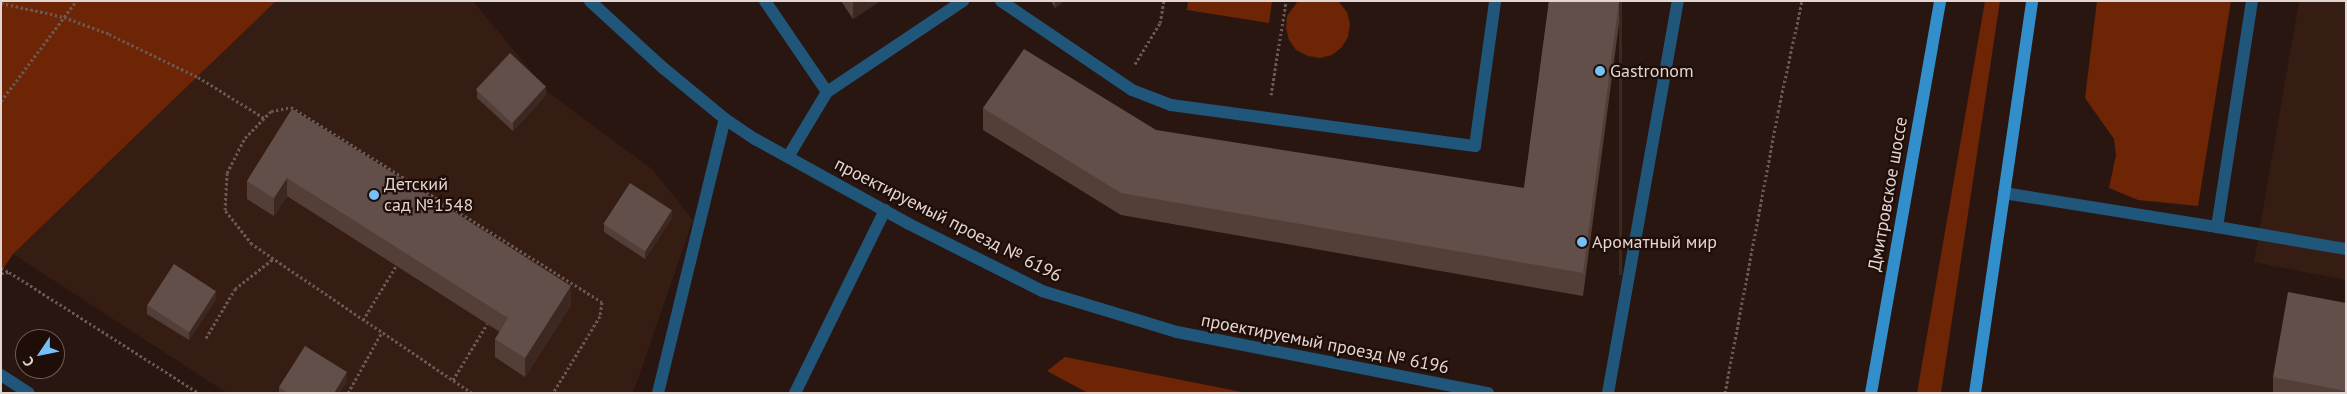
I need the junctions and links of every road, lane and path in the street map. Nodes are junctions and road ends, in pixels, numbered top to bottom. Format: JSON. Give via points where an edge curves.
{"nodes":[{"id":1,"x":76,"y":1,"type":"edge"},
{"id":2,"x":590,"y":1,"type":"edge"},
{"id":3,"x":765,"y":1,"type":"edge"},
{"id":4,"x":963,"y":1,"type":"edge"},
{"id":5,"x":1000,"y":1,"type":"edge"},
{"id":6,"x":1164,"y":1,"type":"edge"},
{"id":7,"x":1286,"y":1,"type":"edge"},
{"id":8,"x":1495,"y":1,"type":"edge"},
{"id":9,"x":1678,"y":1,"type":"edge"},
{"id":10,"x":1802,"y":1,"type":"edge"},
{"id":11,"x":1940,"y":1,"type":"edge"},
{"id":12,"x":2032,"y":1,"type":"edge"},
{"id":13,"x":2252,"y":1,"type":"edge"},
{"id":14,"x":1,"y":3,"type":"edge"},
{"id":15,"x":64,"y":17,"type":"junction"},
{"id":16,"x":1123,"y":84,"type":"junction"},
{"id":17,"x":827,"y":92,"type":"junction"},
{"id":18,"x":1,"y":101,"type":"edge"},
{"id":19,"x":264,"y":118,"type":"junction"},
{"id":20,"x":1268,"y":118,"type":"junction"},
{"id":21,"x":725,"y":119,"type":"junction"},
{"id":22,"x":350,"y":144,"type":"junction"},
{"id":23,"x":346,"y":151,"type":"edge"},
{"id":24,"x":788,"y":157,"type":"junction"},
{"id":25,"x":2004,"y":193,"type":"junction"},
{"id":26,"x":439,"y":199,"type":"junction"},
{"id":27,"x":434,"y":207,"type":"edge"},
{"id":28,"x":885,"y":210,"type":"junction"},
{"id":29,"x":2217,"y":227,"type":"junction"},
{"id":30,"x":2346,"y":249,"type":"edge"},
{"id":31,"x":532,"y":258,"type":"junction"},
{"id":32,"x":273,"y":259,"type":"junction"},
{"id":33,"x":396,"y":266,"type":"edge"},
{"id":34,"x":527,"y":266,"type":"edge"},
{"id":35,"x":1,"y":268,"type":"edge"},
{"id":36,"x":9,"y":272,"type":"junction"},
{"id":37,"x":1,"y":273,"type":"edge"},
{"id":38,"x":364,"y":320,"type":"junction"},
{"id":39,"x":488,"y":324,"type":"edge"},
{"id":40,"x":382,"y":332,"type":"junction"},
{"id":41,"x":206,"y":338,"type":"dead end"},
{"id":42,"x":1,"y":375,"type":"edge"},
{"id":43,"x":453,"y":380,"type":"junction"},
{"id":44,"x":1441,"y":389,"type":"edge"},
{"id":45,"x":29,"y":393,"type":"edge"},
{"id":46,"x":199,"y":393,"type":"edge"},
{"id":47,"x":348,"y":393,"type":"edge"},
{"id":48,"x":472,"y":393,"type":"edge"},
{"id":49,"x":553,"y":393,"type":"edge"},
{"id":50,"x":658,"y":393,"type":"edge"},
{"id":51,"x":795,"y":393,"type":"edge"},
{"id":52,"x":1488,"y":393,"type":"edge"},
{"id":53,"x":1608,"y":393,"type":"edge"},
{"id":54,"x":1724,"y":393,"type":"edge"},
{"id":55,"x":1871,"y":393,"type":"edge"},
{"id":56,"x":1975,"y":393,"type":"edge"}],
"edges":[{"from":1,"to":15,"type":"path"},
{"from":2,"to":21,"type":"street","name":"проектируемый проезд № 6196"},
{"from":3,"to":17,"type":"street"},
{"from":4,"to":17,"type":"street"},
{"from":5,"to":16,"type":"street"},
{"from":6,"to":16,"type":"path","via":[[1160,24]]},
{"from":7,"to":20,"type":"path"},
{"from":8,"to":20,"type":"street","via":[[1475,146]]},
{"from":9,"to":53,"type":"street"},
{"from":10,"to":54,"type":"path","via":[[1778,112],[1727,391]]},
{"from":11,"to":55,"type":"main road","name":"Дмитровское шоссе"},
{"from":12,"to":25,"type":"main road"},
{"from":13,"to":29,"type":"street"},
{"from":14,"to":15,"type":"path"},
{"from":15,"to":18,"type":"path"},
{"from":15,"to":19,"type":"path","via":[[109,34],[198,77]]},
{"from":16,"to":20,"type":"street","via":[[1170,104]]},
{"from":17,"to":24,"type":"street"},
{"from":19,"to":22,"type":"path","via":[[271,111],[291,106]]},
{"from":19,"to":32,"type":"path","via":[[245,138],[227,173],[225,210],[252,244]]},
{"from":21,"to":24,"type":"street","name":"проектируемый проезд № 6196"},
{"from":21,"to":50,"type":"street"},
{"from":22,"to":23,"type":"path"},
{"from":22,"to":26,"type":"path"},
{"from":24,"to":28,"type":"street","name":"проектируемый проезд № 6196"},
{"from":25,"to":29,"type":"street"},
{"from":25,"to":56,"type":"main road"},
{"from":26,"to":27,"type":"path"},
{"from":26,"to":31,"type":"path"},
{"from":28,"to":44,"type":"street","name":"проектируемый проезд № 6196","via":[[1042,291],[1177,332]]},
{"from":28,"to":51,"type":"street"},
{"from":29,"to":30,"type":"street"},
{"from":31,"to":34,"type":"path"},
{"from":31,"to":49,"type":"path","via":[[602,302],[600,316]]},
{"from":32,"to":38,"type":"path"},
{"from":32,"to":41,"type":"path","via":[[235,289]]},
{"from":33,"to":38,"type":"path"},
{"from":35,"to":36,"type":"path"},
{"from":36,"to":37,"type":"path"},
{"from":36,"to":46,"type":"path"},
{"from":38,"to":40,"type":"path"},
{"from":39,"to":43,"type":"path"},
{"from":40,"to":43,"type":"path"},
{"from":40,"to":47,"type":"path"},
{"from":42,"to":45,"type":"street"},
{"from":43,"to":48,"type":"path"},
{"from":44,"to":52,"type":"street","name":"проектируемый проезд № 6196"}]}
